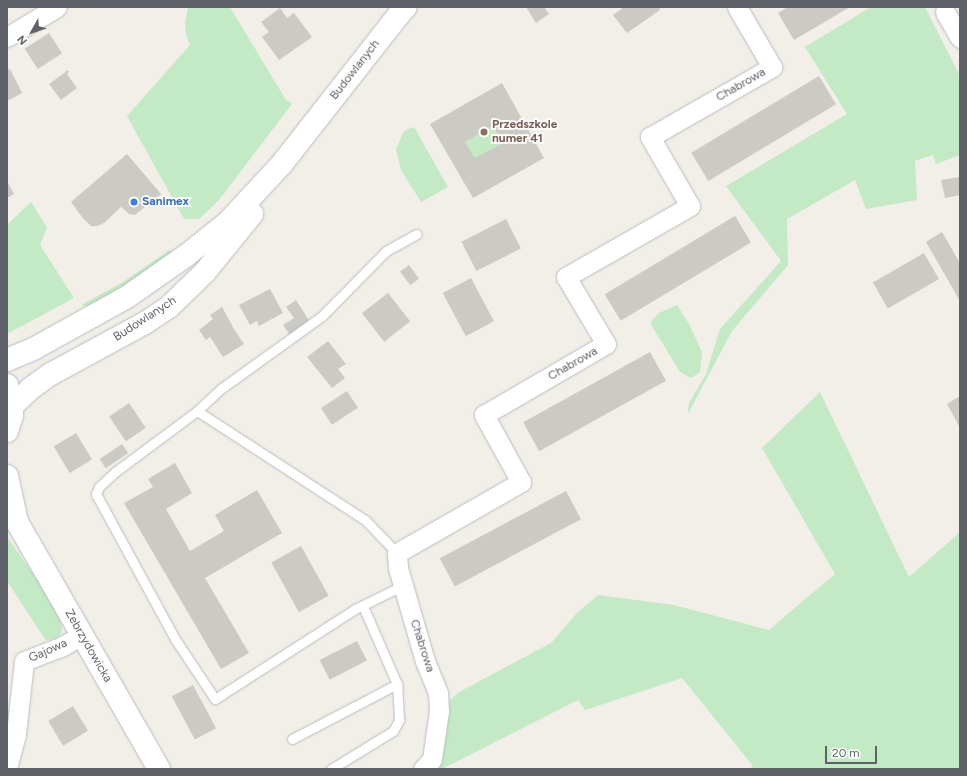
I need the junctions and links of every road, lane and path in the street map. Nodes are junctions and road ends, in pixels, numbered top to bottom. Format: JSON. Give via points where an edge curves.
{"nodes":[{"id":1,"x":57,"y":7,"type":"edge"},
{"id":2,"x":737,"y":7,"type":"edge"},
{"id":3,"x":403,"y":9,"type":"edge"},
{"id":4,"x":945,"y":12,"type":"dead end"},
{"id":5,"x":7,"y":37,"type":"edge"},
{"id":6,"x":960,"y":38,"type":"edge"},
{"id":7,"x":281,"y":165,"type":"junction"},
{"id":8,"x":417,"y":234,"type":"dead end"},
{"id":9,"x":7,"y":360,"type":"edge"},
{"id":10,"x":7,"y":385,"type":"edge"},
{"id":11,"x":12,"y":406,"type":"junction"},
{"id":12,"x":197,"y":411,"type":"junction"},
{"id":13,"x":7,"y":431,"type":"edge"},
{"id":14,"x":7,"y":476,"type":"edge"},
{"id":15,"x":12,"y":518,"type":"edge"},
{"id":16,"x":397,"y":553,"type":"junction"},
{"id":17,"x":404,"y":586,"type":"junction"},
{"id":18,"x":363,"y":606,"type":"junction"},
{"id":19,"x":82,"y":635,"type":"junction"},
{"id":20,"x":397,"y":684,"type":"junction"},
{"id":21,"x":292,"y":739,"type":"dead end"},
{"id":22,"x":7,"y":768,"type":"edge"},
{"id":23,"x":159,"y":769,"type":"edge"},
{"id":24,"x":331,"y":769,"type":"edge"},
{"id":25,"x":423,"y":769,"type":"edge"}],
"edges":[{"from":1,"to":5,"type":"street"},
{"from":2,"to":16,"type":"street","name":"Chabrowa","via":[[772,66],[650,137],[690,206],[566,277],[606,344],[484,415],[521,482]]},
{"from":3,"to":7,"type":"main road","name":"Budowlanych"},
{"from":4,"to":6,"type":"street"},
{"from":7,"to":9,"type":"main road","name":"Budowlanych","via":[[228,222],[171,268],[102,312],[26,353]]},
{"from":7,"to":11,"type":"main road","name":"Budowlanych","via":[[256,209],[185,293],[145,323],[51,374]]},
{"from":8,"to":12,"type":"lane","via":[[386,250],[322,316],[222,388]]},
{"from":10,"to":11,"type":"main road"},
{"from":11,"to":13,"type":"main road"},
{"from":12,"to":16,"type":"lane","via":[[365,520]]},
{"from":12,"to":18,"type":"lane","via":[[115,472],[99,487],[96,494],[175,639],[215,699]]},
{"from":14,"to":15,"type":"main road","name":"Zebrzydowicka"},
{"from":15,"to":19,"type":"main road","name":"Zebrzydowicka"},
{"from":16,"to":17,"type":"street","name":"Chabrowa","via":[[398,568]]},
{"from":17,"to":18,"type":"lane"},
{"from":17,"to":25,"type":"street","name":"Chabrowa","via":[[425,661],[438,693],[439,711],[432,759]]},
{"from":18,"to":20,"type":"lane"},
{"from":19,"to":22,"type":"street","name":"Gajowa","via":[[61,647],[24,661],[16,734]]},
{"from":19,"to":23,"type":"main road","name":"Zebrzydowicka"},
{"from":20,"to":21,"type":"lane"},
{"from":20,"to":24,"type":"lane","via":[[399,720],[393,731]]}]}
